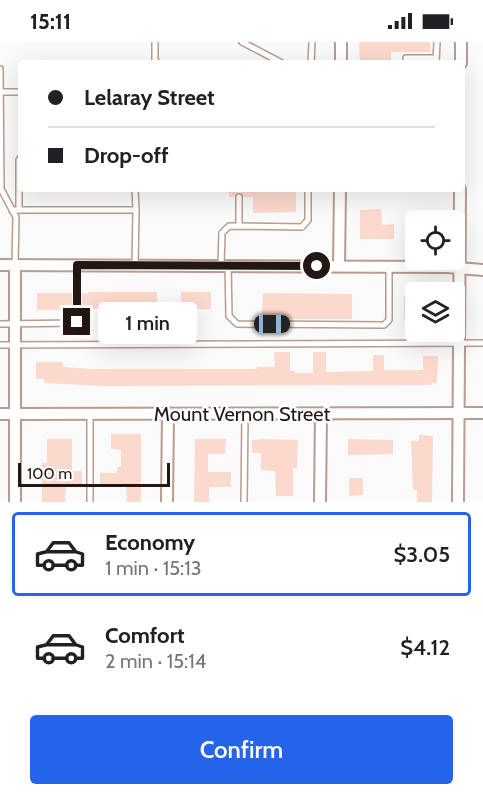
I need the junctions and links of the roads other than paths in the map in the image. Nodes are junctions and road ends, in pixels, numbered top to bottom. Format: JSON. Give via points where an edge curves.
{"nodes":[{"id":1,"x":155,"y":42,"type":"edge"},
{"id":2,"x":242,"y":42,"type":"edge"},
{"id":3,"x":312,"y":42,"type":"edge"},
{"id":4,"x":341,"y":42,"type":"edge"},
{"id":5,"x":437,"y":42,"type":"edge"},
{"id":6,"x":461,"y":42,"type":"edge"},
{"id":7,"x":155,"y":60,"type":"edge"},
{"id":8,"x":276,"y":60,"type":"edge"},
{"id":9,"x":311,"y":60,"type":"edge"},
{"id":10,"x":341,"y":60,"type":"edge"},
{"id":11,"x":406,"y":60,"type":"edge"},
{"id":12,"x":426,"y":60,"type":"edge"},
{"id":13,"x":436,"y":60,"type":"edge"},
{"id":14,"x":460,"y":60,"type":"edge"},
{"id":15,"x":0,"y":70,"type":"edge"},
{"id":16,"x":1,"y":92,"type":"edge"},
{"id":17,"x":18,"y":92,"type":"edge"},
{"id":18,"x":0,"y":166,"type":"edge"},
{"id":19,"x":18,"y":172,"type":"edge"},
{"id":20,"x":135,"y":192,"type":"edge"},
{"id":21,"x":308,"y":192,"type":"edge"},
{"id":22,"x":340,"y":192,"type":"edge"},
{"id":23,"x":460,"y":192,"type":"edge"},
{"id":24,"x":239,"y":197,"type":"dead end"},
{"id":25,"x":15,"y":210,"type":"junction"},
{"id":26,"x":136,"y":210,"type":"junction"},
{"id":27,"x":460,"y":210,"type":"edge"},
{"id":28,"x":239,"y":226,"type":"junction"},
{"id":29,"x":0,"y":265,"type":"edge"},
{"id":30,"x":15,"y":265,"type":"junction"},
{"id":31,"x":77,"y":265,"type":"junction"},
{"id":32,"x":135,"y":265,"type":"junction"},
{"id":33,"x":224,"y":265,"type":"junction"},
{"id":34,"x":339,"y":266,"type":"junction"},
{"id":35,"x":389,"y":266,"type":"junction"},
{"id":36,"x":405,"y":266,"type":"edge"},
{"id":37,"x":465,"y":268,"type":"edge"},
{"id":38,"x":460,"y":270,"type":"edge"},
{"id":39,"x":483,"y":270,"type":"edge"},
{"id":40,"x":0,"y":324,"type":"edge"},
{"id":41,"x":15,"y":324,"type":"junction"},
{"id":42,"x":459,"y":343,"type":"junction"},
{"id":43,"x":483,"y":343,"type":"edge"},
{"id":44,"x":0,"y":345,"type":"edge"},
{"id":45,"x":15,"y":345,"type":"junction"},
{"id":46,"x":168,"y":413,"type":"junction"},
{"id":47,"x":458,"y":413,"type":"junction"},
{"id":48,"x":483,"y":413,"type":"edge"},
{"id":49,"x":0,"y":414,"type":"edge"},
{"id":50,"x":16,"y":414,"type":"junction"},
{"id":51,"x":90,"y":414,"type":"junction"},
{"id":52,"x":244,"y":414,"type":"junction"},
{"id":53,"x":321,"y":414,"type":"junction"},
{"id":54,"x":15,"y":502,"type":"edge"},
{"id":55,"x":90,"y":502,"type":"edge"},
{"id":56,"x":167,"y":502,"type":"edge"},
{"id":57,"x":244,"y":502,"type":"edge"},
{"id":58,"x":320,"y":502,"type":"edge"},
{"id":59,"x":458,"y":502,"type":"edge"}],
"edges":[{"from":1,"to":7,"type":"lane"},
{"from":2,"to":8,"type":"lane"},
{"from":3,"to":9,"type":"lane"},
{"from":4,"to":10,"type":"street"},
{"from":5,"to":13,"type":"lane"},
{"from":6,"to":14,"type":"street"},
{"from":11,"to":12,"type":"lane"},
{"from":15,"to":16,"type":"lane"},
{"from":16,"to":17,"type":"lane"},
{"from":16,"to":18,"type":"lane"},
{"from":18,"to":25,"type":"lane","via":[[1,189]]},
{"from":19,"to":25,"type":"lane"},
{"from":20,"to":26,"type":"lane"},
{"from":21,"to":28,"type":"lane","via":[[308,220],[302,227]]},
{"from":22,"to":34,"type":"street"},
{"from":23,"to":27,"type":"street"},
{"from":24,"to":28,"type":"lane"},
{"from":25,"to":26,"type":"lane"},
{"from":25,"to":30,"type":"lane"},
{"from":26,"to":32,"type":"lane"},
{"from":28,"to":33,"type":"lane","via":[[229,226],[222,233]]},
{"from":29,"to":30,"type":"street"},
{"from":30,"to":31,"type":"street"},
{"from":30,"to":41,"type":"street"},
{"from":31,"to":32,"type":"street"},
{"from":31,"to":41,"type":"lane","via":[[77,322]]},
{"from":32,"to":33,"type":"street"},
{"from":33,"to":34,"type":"street"},
{"from":33,"to":35,"type":"lane","via":[[229,316],[237,324],[384,325],[389,320]]},
{"from":34,"to":35,"type":"street"},
{"from":35,"to":36,"type":"street"},
{"from":37,"to":39,"type":"street"},
{"from":38,"to":42,"type":"street"},
{"from":40,"to":41,"type":"lane"},
{"from":41,"to":45,"type":"street"},
{"from":42,"to":43,"type":"lane"},
{"from":42,"to":45,"type":"lane"},
{"from":42,"to":47,"type":"street"},
{"from":44,"to":45,"type":"lane"},
{"from":45,"to":50,"type":"street"},
{"from":46,"to":51,"type":"street","name":"Mount Vernon Street"},
{"from":46,"to":52,"type":"street","name":"Mount Vernon Street"},
{"from":46,"to":56,"type":"street"},
{"from":47,"to":48,"type":"street","name":"Mount Vernon Street"},
{"from":47,"to":53,"type":"street","name":"Mount Vernon Street"},
{"from":47,"to":59,"type":"street"},
{"from":49,"to":50,"type":"street","name":"Mount Vernon Street"},
{"from":50,"to":51,"type":"street","name":"Mount Vernon Street"},
{"from":50,"to":54,"type":"street"},
{"from":51,"to":55,"type":"lane"},
{"from":52,"to":53,"type":"street","name":"Mount Vernon Street"},
{"from":52,"to":57,"type":"lane"},
{"from":53,"to":58,"type":"street"}]}
